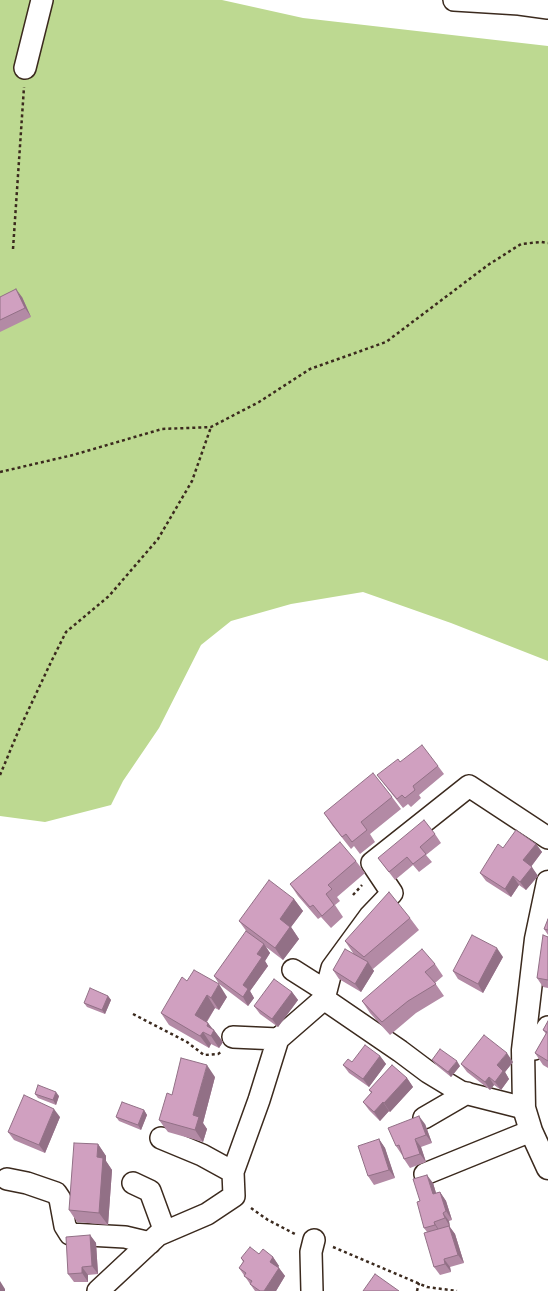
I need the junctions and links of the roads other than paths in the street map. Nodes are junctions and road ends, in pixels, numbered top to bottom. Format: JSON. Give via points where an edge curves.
{"nodes":[{"id":1,"x":42,"y":0,"type":"edge"},
{"id":2,"x":454,"y":0,"type":"edge"},
{"id":3,"x":548,"y":8,"type":"edge"},
{"id":4,"x":25,"y":68,"type":"road end"},
{"id":5,"x":548,"y":838,"type":"edge"},
{"id":6,"x":548,"y":882,"type":"edge"},
{"id":7,"x":293,"y":970,"type":"dead end"},
{"id":8,"x":325,"y":995,"type":"junction"},
{"id":9,"x":548,"y":1027,"type":"edge"},
{"id":10,"x":233,"y":1037,"type":"road end"},
{"id":11,"x":278,"y":1039,"type":"junction"},
{"id":12,"x":523,"y":1050,"type":"junction"},
{"id":13,"x":468,"y":1093,"type":"junction"},
{"id":14,"x":524,"y":1108,"type":"junction"},
{"id":15,"x":424,"y":1118,"type":"dead end"},
{"id":16,"x":531,"y":1131,"type":"junction"},
{"id":17,"x":160,"y":1138,"type":"dead end"},
{"id":18,"x":548,"y":1168,"type":"edge"},
{"id":19,"x":233,"y":1172,"type":"junction"},
{"id":20,"x":425,"y":1174,"type":"edge"},
{"id":21,"x":7,"y":1179,"type":"dead end"},
{"id":22,"x":133,"y":1183,"type":"dead end"},
{"id":23,"x":157,"y":1238,"type":"junction"},
{"id":24,"x":314,"y":1240,"type":"road end"},
{"id":25,"x":98,"y":1291,"type":"edge"},
{"id":26,"x":312,"y":1291,"type":"edge"}],
"edges":[{"from":1,"to":4,"type":"street"},
{"from":2,"to":3,"type":"street"},
{"from":5,"to":8,"type":"street","via":[[469,786],[372,863],[392,893],[370,916],[332,968]]},
{"from":6,"to":12,"type":"street","via":[[536,939]]},
{"from":7,"to":8,"type":"street"},
{"from":8,"to":11,"type":"street"},
{"from":8,"to":13,"type":"street","via":[[428,1072]]},
{"from":9,"to":12,"type":"street","via":[[534,1049]]},
{"from":10,"to":11,"type":"street"},
{"from":11,"to":19,"type":"street"},
{"from":12,"to":14,"type":"street"},
{"from":13,"to":14,"type":"street"},
{"from":13,"to":15,"type":"street"},
{"from":14,"to":16,"type":"street"},
{"from":16,"to":18,"type":"street"},
{"from":16,"to":20,"type":"street"},
{"from":17,"to":19,"type":"street","via":[[202,1155]]},
{"from":19,"to":23,"type":"street","via":[[234,1196],[207,1214]]},
{"from":21,"to":23,"type":"street","via":[[56,1193],[60,1198],[65,1226],[70,1234]]},
{"from":22,"to":23,"type":"street","via":[[150,1191]]},
{"from":23,"to":25,"type":"street"},
{"from":24,"to":26,"type":"street","via":[[311,1252]]}]}
